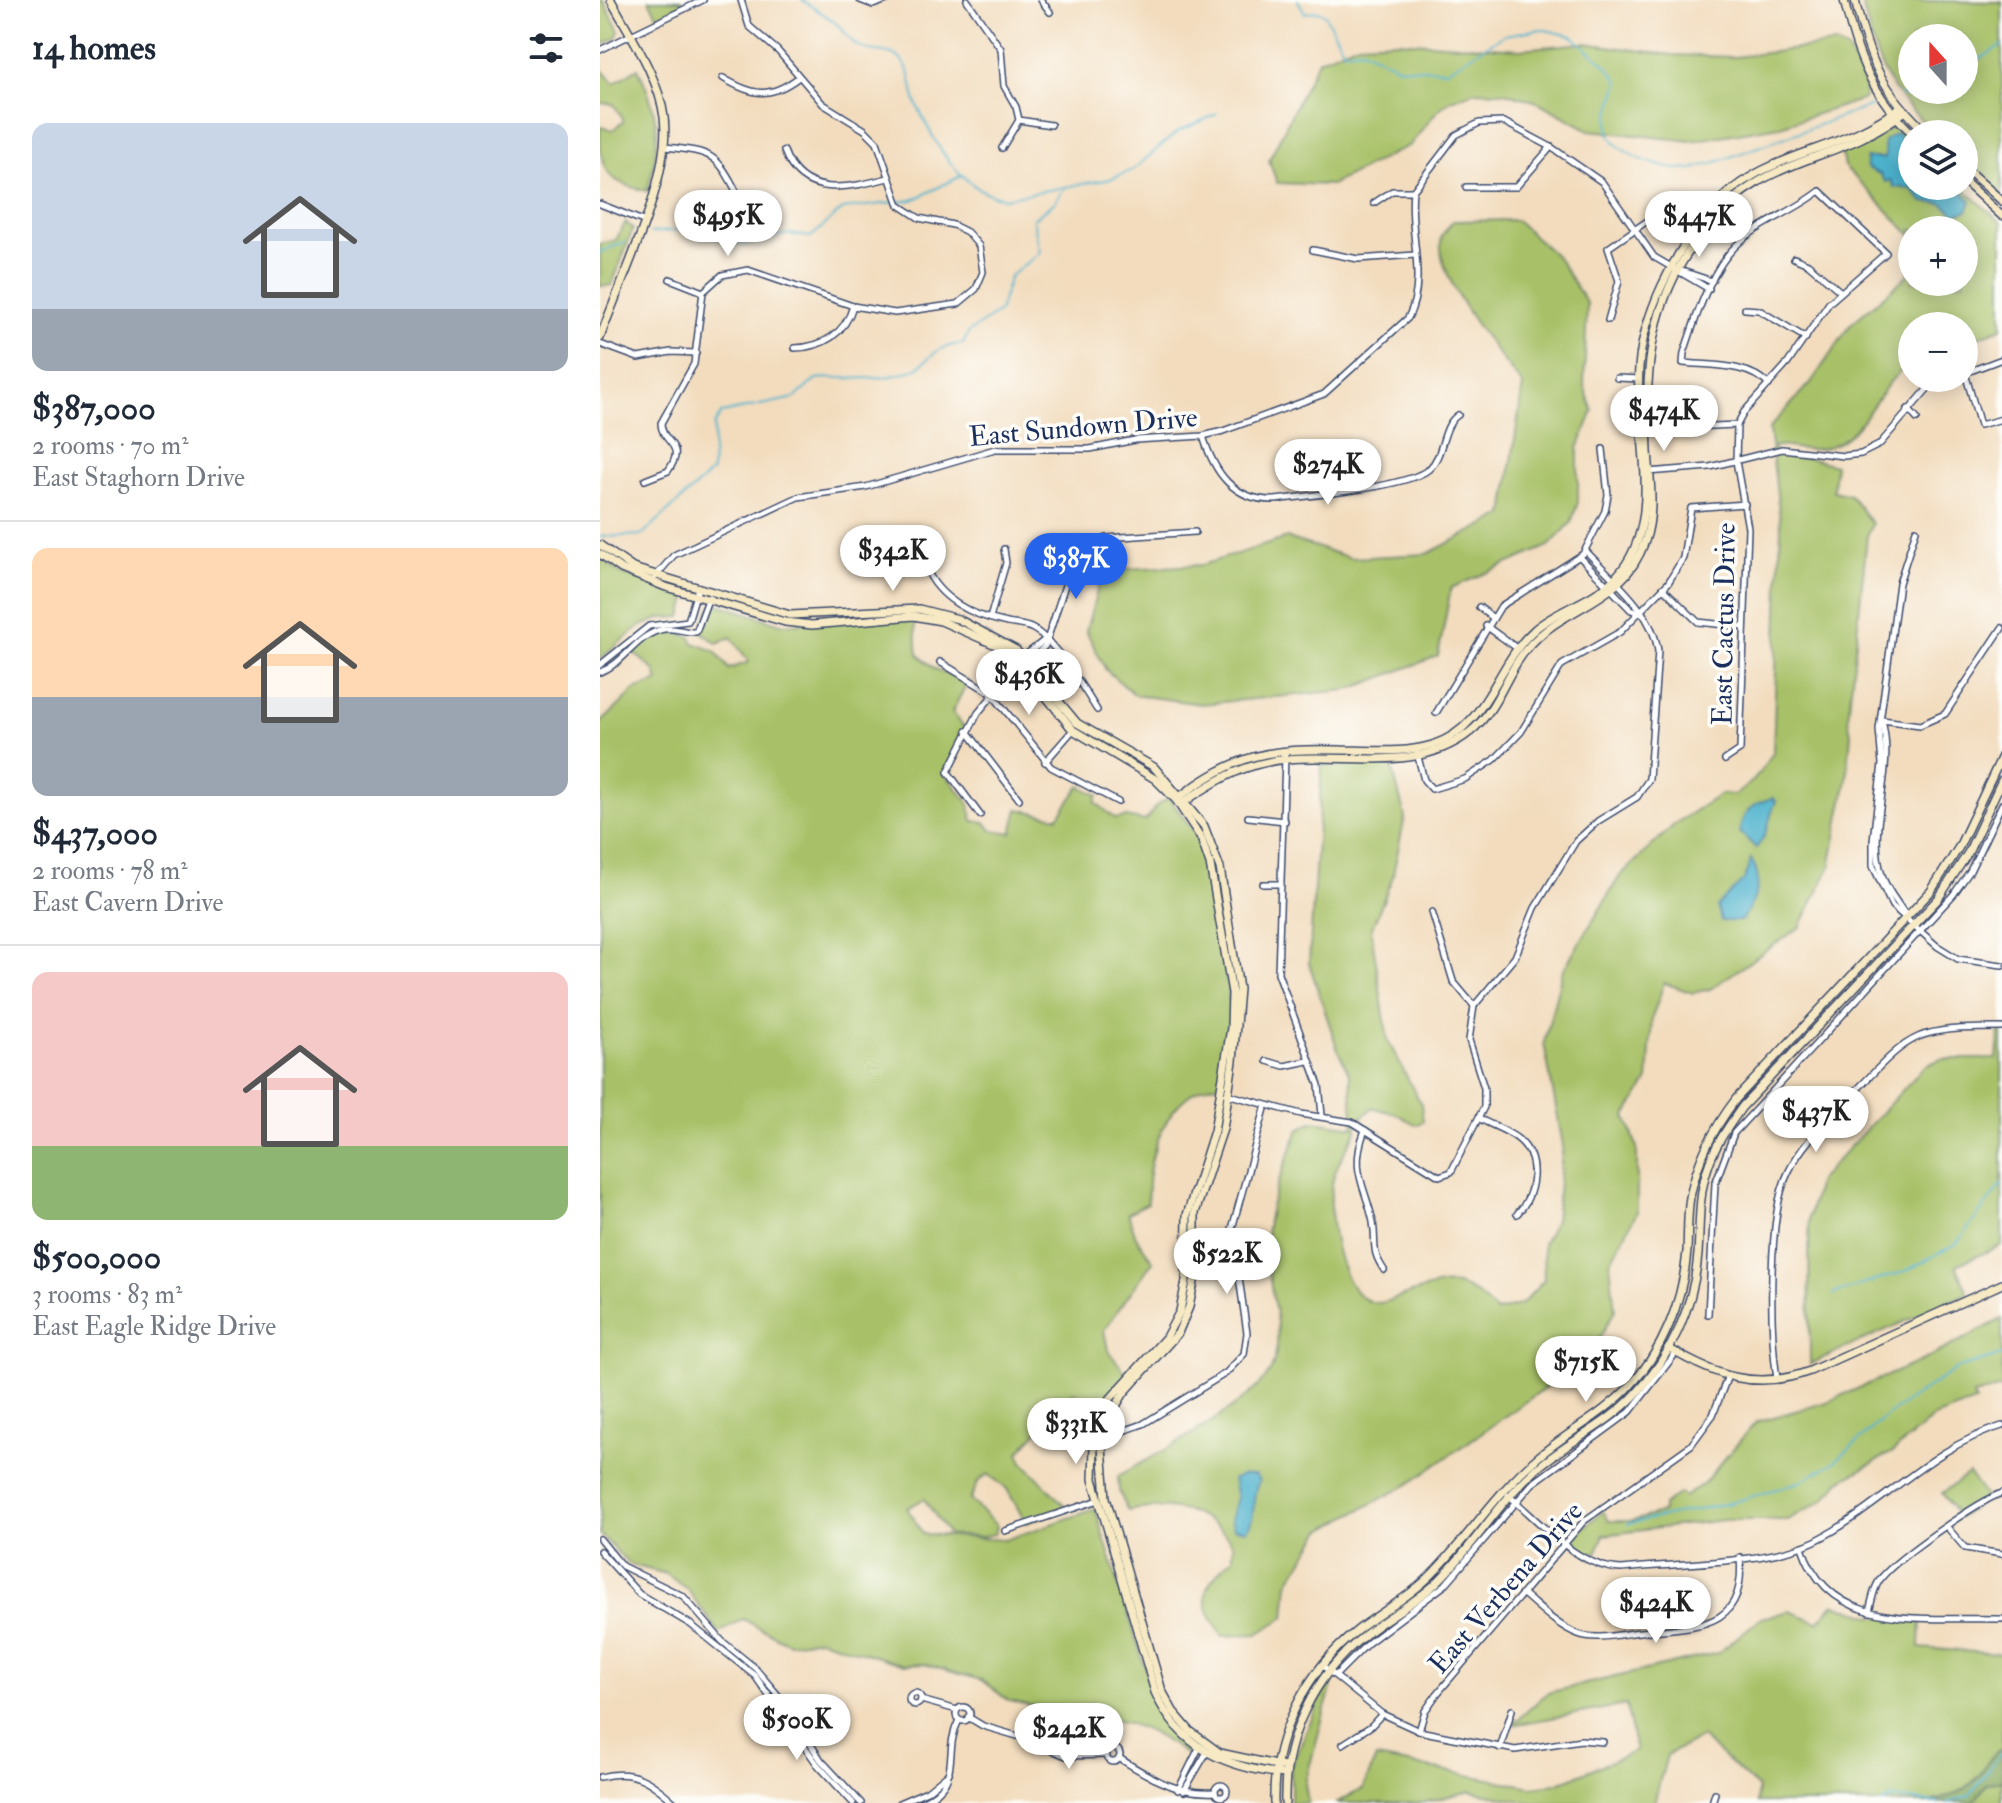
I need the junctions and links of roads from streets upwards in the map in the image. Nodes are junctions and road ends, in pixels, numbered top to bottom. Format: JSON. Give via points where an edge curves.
{"nodes":[{"id":1,"x":611,"y":0,"type":"edge"},
{"id":2,"x":703,"y":0,"type":"edge"},
{"id":3,"x":741,"y":0,"type":"edge"},
{"id":4,"x":860,"y":0,"type":"edge"},
{"id":5,"x":887,"y":0,"type":"edge"},
{"id":6,"x":967,"y":0,"type":"edge"},
{"id":7,"x":1041,"y":0,"type":"edge"},
{"id":8,"x":1844,"y":0,"type":"edge"},
{"id":9,"x":1855,"y":0,"type":"edge"},
{"id":10,"x":1050,"y":12,"type":"dead end"},
{"id":11,"x":630,"y":35,"type":"junction"},
{"id":12,"x":600,"y":50,"type":"edge"},
{"id":13,"x":799,"y":77,"type":"junction"},
{"id":14,"x":723,"y":78,"type":"dead end"},
{"id":15,"x":1902,"y":109,"type":"junction"},
{"id":16,"x":1894,"y":115,"type":"junction"},
{"id":17,"x":1019,"y":120,"type":"junction"},
{"id":18,"x":1899,"y":120,"type":"edge"},
{"id":19,"x":1913,"y":120,"type":"edge"},
{"id":20,"x":1051,"y":125,"type":"dead end"},
{"id":21,"x":665,"y":147,"type":"junction"},
{"id":22,"x":1551,"y":147,"type":"junction"},
{"id":23,"x":1002,"y":148,"type":"dead end"},
{"id":24,"x":784,"y":151,"type":"dead end"},
{"id":25,"x":888,"y":178,"type":"junction"},
{"id":26,"x":1978,"y":180,"type":"edge"},
{"id":27,"x":1466,"y":187,"type":"dead end"},
{"id":28,"x":1413,"y":191,"type":"junction"},
{"id":29,"x":1978,"y":194,"type":"edge"},
{"id":30,"x":739,"y":197,"type":"dead end"},
{"id":31,"x":2002,"y":201,"type":"edge"},
{"id":32,"x":1374,"y":203,"type":"dead end"},
{"id":33,"x":600,"y":204,"type":"edge"},
{"id":34,"x":1656,"y":215,"type":"dead end"},
{"id":35,"x":2002,"y":216,"type":"edge"},
{"id":36,"x":643,"y":221,"type":"junction"},
{"id":37,"x":1636,"y":228,"type":"junction"},
{"id":38,"x":1313,"y":250,"type":"dead end"},
{"id":39,"x":1415,"y":255,"type":"junction"},
{"id":40,"x":1794,"y":258,"type":"dead end"},
{"id":41,"x":1676,"y":268,"type":"junction"},
{"id":42,"x":670,"y":279,"type":"dead end"},
{"id":43,"x":1712,"y":281,"type":"junction"},
{"id":44,"x":1709,"y":289,"type":"junction"},
{"id":45,"x":703,"y":292,"type":"junction"},
{"id":46,"x":1841,"y":292,"type":"junction"},
{"id":47,"x":853,"y":306,"type":"junction"},
{"id":48,"x":1745,"y":309,"type":"dead end"},
{"id":49,"x":1608,"y":320,"type":"dead end"},
{"id":50,"x":1806,"y":338,"type":"junction"},
{"id":51,"x":600,"y":341,"type":"edge"},
{"id":52,"x":795,"y":348,"type":"dead end"},
{"id":53,"x":696,"y":353,"type":"junction"},
{"id":54,"x":2002,"y":359,"type":"edge"},
{"id":55,"x":1978,"y":368,"type":"edge"},
{"id":56,"x":1617,"y":378,"type":"dead end"},
{"id":57,"x":1639,"y":379,"type":"junction"},
{"id":58,"x":1769,"y":385,"type":"junction"},
{"id":59,"x":1924,"y":392,"type":"edge"},
{"id":60,"x":1970,"y":392,"type":"edge"},
{"id":61,"x":1908,"y":409,"type":"junction"},
{"id":62,"x":1458,"y":415,"type":"dead end"},
{"id":63,"x":1917,"y":419,"type":"dead end"},
{"id":64,"x":2002,"y":419,"type":"edge"},
{"id":65,"x":1737,"y":425,"type":"junction"},
{"id":66,"x":1689,"y":427,"type":"dead end"},
{"id":67,"x":1203,"y":436,"type":"junction"},
{"id":68,"x":1603,"y":449,"type":"dead end"},
{"id":69,"x":1736,"y":461,"type":"junction"},
{"id":70,"x":1646,"y":472,"type":"junction"},
{"id":71,"x":645,"y":480,"type":"dead end"},
{"id":72,"x":1745,"y":504,"type":"junction"},
{"id":73,"x":1916,"y":530,"type":"dead end"},
{"id":74,"x":1195,"y":532,"type":"dead end"},
{"id":75,"x":600,"y":545,"type":"edge"},
{"id":76,"x":1004,"y":549,"type":"dead end"},
{"id":77,"x":1585,"y":550,"type":"junction"},
{"id":78,"x":600,"y":554,"type":"edge"},
{"id":79,"x":1580,"y":557,"type":"junction"},
{"id":80,"x":926,"y":568,"type":"dead end"},
{"id":81,"x":654,"y":578,"type":"junction"},
{"id":82,"x":1612,"y":585,"type":"junction"},
{"id":83,"x":1663,"y":588,"type":"junction"},
{"id":84,"x":697,"y":592,"type":"junction"},
{"id":85,"x":709,"y":596,"type":"junction"},
{"id":86,"x":1479,"y":607,"type":"dead end"},
{"id":87,"x":690,"y":613,"type":"junction"},
{"id":88,"x":1640,"y":613,"type":"junction"},
{"id":89,"x":702,"y":617,"type":"junction"},
{"id":90,"x":1492,"y":617,"type":"junction"},
{"id":91,"x":990,"y":618,"type":"junction"},
{"id":92,"x":685,"y":622,"type":"junction"},
{"id":93,"x":1486,"y":626,"type":"junction"},
{"id":94,"x":1744,"y":627,"type":"junction"},
{"id":95,"x":2002,"y":628,"type":"edge"},
{"id":96,"x":684,"y":630,"type":"junction"},
{"id":97,"x":1047,"y":639,"type":"junction"},
{"id":98,"x":1521,"y":651,"type":"junction"},
{"id":99,"x":1023,"y":661,"type":"junction"},
{"id":100,"x":940,"y":662,"type":"dead end"},
{"id":101,"x":602,"y":668,"type":"edge"},
{"id":102,"x":992,"y":694,"type":"junction"},
{"id":103,"x":1097,"y":710,"type":"dead end"},
{"id":104,"x":1436,"y":713,"type":"dead end"},
{"id":105,"x":1882,"y":720,"type":"junction"},
{"id":106,"x":1073,"y":730,"type":"junction"},
{"id":107,"x":967,"y":731,"type":"junction"},
{"id":108,"x":1417,"y":753,"type":"junction"},
{"id":109,"x":1285,"y":755,"type":"junction"},
{"id":110,"x":2002,"y":756,"type":"edge"},
{"id":111,"x":1725,"y":760,"type":"dead end"},
{"id":112,"x":1045,"y":762,"type":"junction"},
{"id":113,"x":2002,"y":780,"type":"edge"},
{"id":114,"x":1019,"y":799,"type":"dead end"},
{"id":115,"x":1180,"y":801,"type":"junction"},
{"id":116,"x":1118,"y":802,"type":"dead end"},
{"id":117,"x":2002,"y":804,"type":"edge"},
{"id":118,"x":980,"y":815,"type":"dead end"},
{"id":119,"x":1248,"y":817,"type":"dead end"},
{"id":120,"x":1285,"y":821,"type":"junction"},
{"id":121,"x":1263,"y":884,"type":"dead end"},
{"id":122,"x":1281,"y":884,"type":"junction"},
{"id":123,"x":1432,"y":912,"type":"dead end"},
{"id":124,"x":1907,"y":918,"type":"junction"},
{"id":125,"x":1918,"y":928,"type":"junction"},
{"id":126,"x":2002,"y":965,"type":"edge"},
{"id":127,"x":1474,"y":1006,"type":"junction"},
{"id":128,"x":2002,"y":1028,"type":"edge"},
{"id":129,"x":1267,"y":1061,"type":"dead end"},
{"id":130,"x":1308,"y":1061,"type":"junction"},
{"id":131,"x":1224,"y":1094,"type":"junction"},
{"id":132,"x":1266,"y":1105,"type":"junction"},
{"id":133,"x":1322,"y":1115,"type":"junction"},
{"id":134,"x":1480,"y":1119,"type":"junction"},
{"id":135,"x":1365,"y":1130,"type":"junction"},
{"id":136,"x":1517,"y":1214,"type":"dead end"},
{"id":137,"x":1384,"y":1270,"type":"dead end"},
{"id":138,"x":2002,"y":1284,"type":"edge"},
{"id":139,"x":1708,"y":1314,"type":"dead end"},
{"id":140,"x":1660,"y":1344,"type":"junction"},
{"id":141,"x":1672,"y":1351,"type":"junction"},
{"id":142,"x":1727,"y":1378,"type":"junction"},
{"id":143,"x":1777,"y":1380,"type":"junction"},
{"id":144,"x":2002,"y":1426,"type":"edge"},
{"id":145,"x":1102,"y":1430,"type":"junction"},
{"id":146,"x":2002,"y":1493,"type":"edge"},
{"id":147,"x":1510,"y":1496,"type":"junction"},
{"id":148,"x":1102,"y":1499,"type":"junction"},
{"id":149,"x":1947,"y":1527,"type":"junction"},
{"id":150,"x":1005,"y":1531,"type":"dead end"},
{"id":151,"x":600,"y":1539,"type":"edge"},
{"id":152,"x":1564,"y":1542,"type":"junction"},
{"id":153,"x":1802,"y":1547,"type":"junction"},
{"id":154,"x":600,"y":1551,"type":"edge"},
{"id":155,"x":2002,"y":1554,"type":"edge"},
{"id":156,"x":1740,"y":1557,"type":"junction"},
{"id":157,"x":1523,"y":1594,"type":"junction"},
{"id":158,"x":1869,"y":1612,"type":"junction"},
{"id":159,"x":2002,"y":1619,"type":"edge"},
{"id":160,"x":741,"y":1660,"type":"junction"},
{"id":161,"x":1329,"y":1670,"type":"junction"},
{"id":162,"x":776,"y":1696,"type":"junction"},
{"id":163,"x":921,"y":1700,"type":"dead end"},
{"id":164,"x":957,"y":1710,"type":"junction"},
{"id":165,"x":1512,"y":1710,"type":"dead end"},
{"id":166,"x":1382,"y":1714,"type":"junction"},
{"id":167,"x":968,"y":1717,"type":"junction"},
{"id":168,"x":959,"y":1720,"type":"junction"},
{"id":169,"x":1419,"y":1731,"type":"junction"},
{"id":170,"x":1603,"y":1742,"type":"dead end"},
{"id":171,"x":1343,"y":1744,"type":"dead end"},
{"id":172,"x":1204,"y":1748,"type":"junction"},
{"id":173,"x":1500,"y":1748,"type":"junction"},
{"id":174,"x":1107,"y":1755,"type":"junction"},
{"id":175,"x":1119,"y":1758,"type":"junction"},
{"id":176,"x":951,"y":1768,"type":"junction"},
{"id":177,"x":1275,"y":1769,"type":"junction"},
{"id":178,"x":1285,"y":1770,"type":"junction"},
{"id":179,"x":600,"y":1777,"type":"edge"},
{"id":180,"x":1181,"y":1791,"type":"junction"},
{"id":181,"x":1215,"y":1792,"type":"dead end"},
{"id":182,"x":1715,"y":1793,"type":"dead end"},
{"id":183,"x":675,"y":1803,"type":"edge"},
{"id":184,"x":853,"y":1803,"type":"edge"},
{"id":185,"x":861,"y":1803,"type":"edge"},
{"id":186,"x":899,"y":1803,"type":"edge"},
{"id":187,"x":919,"y":1803,"type":"edge"},
{"id":188,"x":1274,"y":1803,"type":"edge"},
{"id":189,"x":1285,"y":1803,"type":"edge"},
{"id":190,"x":1712,"y":1803,"type":"edge"}],
"edges":[{"from":1,"to":11,"type":"street"},
{"from":2,"to":11,"type":"street"},
{"from":3,"to":13,"type":"street","via":[[749,26]]},
{"from":4,"to":5,"type":"street","via":[[873,5]]},
{"from":6,"to":17,"type":"street","via":[[1001,49],[1004,86]]},
{"from":7,"to":10,"type":"street"},
{"from":8,"to":16,"type":"street","via":[[1861,62]]},
{"from":9,"to":15,"type":"street","via":[[1873,65]]},
{"from":11,"to":12,"type":"street"},
{"from":11,"to":21,"type":"street","via":[[662,105]]},
{"from":13,"to":14,"type":"street","via":[[762,95]]},
{"from":13,"to":25,"type":"street","via":[[823,104],[871,135]]},
{"from":15,"to":16,"type":"street"},
{"from":15,"to":19,"type":"street"},
{"from":16,"to":18,"type":"street"},
{"from":16,"to":41,"type":"street","via":[[1862,134],[1794,154],[1750,176],[1707,214]]},
{"from":17,"to":20,"type":"street"},
{"from":17,"to":23,"type":"street"},
{"from":21,"to":30,"type":"street","via":[[702,151],[718,159]]},
{"from":21,"to":36,"type":"street"},
{"from":22,"to":27,"type":"street","via":[[1516,187]]},
{"from":22,"to":28,"type":"street","via":[[1504,122],[1479,123],[1456,135]]},
{"from":22,"to":37,"type":"street","via":[[1602,182]]},
{"from":24,"to":25,"type":"street","via":[[797,171],[821,187],[843,189]]},
{"from":25,"to":47,"type":"street","via":[[898,203],[911,215],[971,235],[983,262],[980,281],[967,299],[953,306],[895,313]]},
{"from":26,"to":31,"type":"street"},
{"from":28,"to":32,"type":"street","via":[[1392,191]]},
{"from":28,"to":39,"type":"street","name":"East Sundown Drive"},
{"from":29,"to":35,"type":"street"},
{"from":33,"to":36,"type":"street"},
{"from":34,"to":37,"type":"street"},
{"from":36,"to":51,"type":"street"},
{"from":37,"to":41,"type":"street","via":[[1654,257]]},
{"from":37,"to":49,"type":"street","via":[[1608,248],[1619,281]]},
{"from":38,"to":39,"type":"street","via":[[1358,259]]},
{"from":39,"to":67,"type":"street","name":"East Sundown Drive","via":[[1416,302],[1408,318],[1341,382],[1315,399]]},
{"from":40,"to":46,"type":"street"},
{"from":41,"to":43,"type":"street"},
{"from":41,"to":44,"type":"street"},
{"from":41,"to":57,"type":"street","via":[[1645,333]]},
{"from":41,"to":70,"type":"street","via":[[1646,367]]},
{"from":42,"to":45,"type":"street"},
{"from":43,"to":44,"type":"street"},
{"from":43,"to":46,"type":"street","via":[[1737,244],[1820,191],[1886,253]]},
{"from":44,"to":58,"type":"street","via":[[1683,363],[1737,369]]},
{"from":45,"to":47,"type":"street","via":[[722,275],[748,270]]},
{"from":45,"to":53,"type":"street"},
{"from":46,"to":50,"type":"street"},
{"from":47,"to":52,"type":"street","via":[[838,334]]},
{"from":48,"to":50,"type":"street","via":[[1759,310]]},
{"from":50,"to":58,"type":"street"},
{"from":51,"to":53,"type":"street","via":[[638,358]]},
{"from":53,"to":71,"type":"street","via":[[661,423],[675,450],[673,463],[663,475]]},
{"from":54,"to":55,"type":"street"},
{"from":56,"to":57,"type":"street"},
{"from":57,"to":70,"type":"street"},
{"from":58,"to":65,"type":"street"},
{"from":59,"to":61,"type":"street"},
{"from":60,"to":64,"type":"street","via":[[1980,425]]},
{"from":61,"to":63,"type":"street"},
{"from":61,"to":69,"type":"street","via":[[1879,445],[1852,457],[1782,449]]},
{"from":62,"to":67,"type":"street","via":[[1449,424],[1436,462],[1415,478],[1275,500],[1255,498],[1227,483],[1210,459]]},
{"from":65,"to":66,"type":"street"},
{"from":65,"to":69,"type":"street","name":"East Cactus Drive"},
{"from":67,"to":81,"type":"street","name":"East Sundown Drive","via":[[1080,449],[995,449],[866,487],[798,497],[674,555]]},
{"from":68,"to":77,"type":"street","via":[[1608,495]]},
{"from":69,"to":70,"type":"street"},
{"from":69,"to":72,"type":"street","name":"East Cactus Drive"},
{"from":70,"to":82,"type":"street","via":[[1651,510],[1645,539],[1629,572]]},
{"from":72,"to":83,"type":"street","via":[[1691,508],[1683,558]]},
{"from":72,"to":94,"type":"street","name":"East Cactus Drive"},
{"from":73,"to":105,"type":"street","via":[[1899,583]]},
{"from":74,"to":97,"type":"street","via":[[1090,543],[1071,567]]},
{"from":75,"to":81,"type":"street"},
{"from":76,"to":91,"type":"street","via":[[1006,563]]},
{"from":77,"to":79,"type":"street"},
{"from":77,"to":82,"type":"street"},
{"from":78,"to":81,"type":"street","via":[[621,569]]},
{"from":79,"to":82,"type":"street"},
{"from":79,"to":90,"type":"street","via":[[1520,591]]},
{"from":80,"to":91,"type":"street","via":[[932,584],[946,597]]},
{"from":81,"to":84,"type":"street"},
{"from":82,"to":88,"type":"street"},
{"from":82,"to":98,"type":"street"},
{"from":83,"to":88,"type":"street"},
{"from":83,"to":94,"type":"street","via":[[1698,622]]},
{"from":84,"to":85,"type":"street"},
{"from":84,"to":87,"type":"street"},
{"from":85,"to":89,"type":"street"},
{"from":85,"to":99,"type":"street","via":[[794,624],[899,615],[929,618]]},
{"from":86,"to":90,"type":"street"},
{"from":87,"to":89,"type":"street"},
{"from":87,"to":92,"type":"street"},
{"from":88,"to":108,"type":"street","via":[[1620,632],[1562,665],[1521,732],[1476,773],[1432,789]]},
{"from":88,"to":127,"type":"street","via":[[1654,630],[1658,651],[1649,779],[1637,797],[1576,841],[1535,908],[1515,957]]},
{"from":89,"to":96,"type":"street","via":[[696,632]]},
{"from":90,"to":93,"type":"street"},
{"from":91,"to":97,"type":"street","via":[[1034,629]]},
{"from":92,"to":96,"type":"street"},
{"from":92,"to":101,"type":"street","via":[[649,626]]},
{"from":93,"to":98,"type":"street"},
{"from":93,"to":104,"type":"street"},
{"from":94,"to":111,"type":"street","name":"East Cactus Drive","via":[[1740,750]]},
{"from":95,"to":105,"type":"street","via":[[1945,714],[1920,725]]},
{"from":96,"to":101,"type":"street","via":[[649,634]]},
{"from":97,"to":99,"type":"street"},
{"from":97,"to":103,"type":"street"},
{"from":98,"to":108,"type":"street","via":[[1495,704],[1477,726],[1448,746]]},
{"from":99,"to":102,"type":"street"},
{"from":99,"to":106,"type":"street"},
{"from":99,"to":115,"type":"street","via":[[1077,723],[1154,767]]},
{"from":100,"to":102,"type":"street"},
{"from":102,"to":107,"type":"street"},
{"from":102,"to":112,"type":"street"},
{"from":105,"to":124,"type":"street","via":[[1888,763],[1875,849],[1885,885]]},
{"from":106,"to":112,"type":"street"},
{"from":106,"to":115,"type":"street","via":[[1155,779]]},
{"from":107,"to":114,"type":"street"},
{"from":107,"to":118,"type":"street","via":[[948,772]]},
{"from":108,"to":109,"type":"street"},
{"from":109,"to":115,"type":"street","via":[[1228,764]]},
{"from":109,"to":120,"type":"street"},
{"from":110,"to":124,"type":"street","via":[[1959,847]]},
{"from":112,"to":116,"type":"street"},
{"from":113,"to":125,"type":"street","via":[[1957,870]]},
{"from":115,"to":131,"type":"street","via":[[1210,864],[1232,993]]},
{"from":117,"to":125,"type":"street","via":[[1970,871]]},
{"from":119,"to":120,"type":"street"},
{"from":120,"to":122,"type":"street"},
{"from":121,"to":122,"type":"street"},
{"from":122,"to":130,"type":"street","via":[[1278,973]]},
{"from":123,"to":127,"type":"street","via":[[1453,981]]},
{"from":124,"to":125,"type":"street"},
{"from":124,"to":140,"type":"street","via":[[1736,1099],[1715,1128],[1690,1197],[1682,1285]]},
{"from":125,"to":126,"type":"street","via":[[1958,959]]},
{"from":125,"to":139,"type":"street","via":[[1734,1133],[1715,1184]]},
{"from":125,"to":141,"type":"street","via":[[1742,1107],[1721,1136],[1699,1201],[1693,1287]]},
{"from":127,"to":134,"type":"street","via":[[1469,1040],[1484,1088]]},
{"from":128,"to":143,"type":"street","via":[[1938,1029],[1908,1040],[1800,1151],[1779,1198],[1775,1226]]},
{"from":129,"to":130,"type":"street","via":[[1284,1066]]},
{"from":130,"to":133,"type":"street","via":[[1319,1085]]},
{"from":131,"to":132,"type":"street"},
{"from":131,"to":145,"type":"street","via":[[1187,1215],[1180,1311],[1166,1337],[1121,1384]]},
{"from":132,"to":133,"type":"street"},
{"from":132,"to":145,"type":"street","via":[[1232,1229],[1247,1333],[1244,1354],[1226,1373],[1143,1424],[1123,1431]]},
{"from":133,"to":135,"type":"street"},
{"from":134,"to":135,"type":"street","via":[[1447,1176],[1417,1164]]},
{"from":134,"to":136,"type":"street","via":[[1515,1137],[1530,1155],[1534,1169],[1529,1200]]},
{"from":135,"to":137,"type":"street","via":[[1357,1165],[1373,1222],[1372,1249]]},
{"from":138,"to":143,"type":"street","via":[[1810,1371]]},
{"from":140,"to":141,"type":"street"},
{"from":140,"to":147,"type":"street","via":[[1629,1388],[1537,1457]]},
{"from":141,"to":142,"type":"street"},
{"from":141,"to":147,"type":"street","via":[[1635,1395],[1536,1469]]},
{"from":142,"to":143,"type":"street"},
{"from":142,"to":152,"type":"street","name":"East Verbena Drive","via":[[1713,1415],[1691,1445],[1594,1513]]},
{"from":144,"to":153,"type":"street","via":[[1965,1438]]},
{"from":145,"to":148,"type":"street","via":[[1092,1466]]},
{"from":146,"to":149,"type":"street"},
{"from":147,"to":152,"type":"street"},
{"from":147,"to":161,"type":"street","via":[[1424,1582],[1358,1630]]},
{"from":147,"to":161,"type":"street","via":[[1445,1585]]},
{"from":148,"to":150,"type":"street"},
{"from":148,"to":172,"type":"street","via":[[1155,1692],[1170,1720]]},
{"from":149,"to":155,"type":"street","via":[[1965,1548]]},
{"from":149,"to":158,"type":"street","via":[[1881,1578]]},
{"from":151,"to":160,"type":"street","via":[[622,1566],[683,1596]]},
{"from":152,"to":156,"type":"street","via":[[1595,1565],[1612,1568]]},
{"from":152,"to":157,"type":"street","name":"East Verbena Drive"},
{"from":153,"to":156,"type":"street"},
{"from":153,"to":158,"type":"street","via":[[1810,1571],[1828,1593]]},
{"from":154,"to":160,"type":"street","via":[[639,1594]]},
{"from":156,"to":157,"type":"street","via":[[1741,1584],[1733,1603],[1703,1625],[1589,1637],[1558,1623]]},
{"from":157,"to":169,"type":"street","name":"East Verbena Drive","via":[[1437,1694]]},
{"from":158,"to":159,"type":"street"},
{"from":160,"to":162,"type":"street"},
{"from":161,"to":166,"type":"street"},
{"from":161,"to":177,"type":"street","via":[[1293,1714]]},
{"from":161,"to":178,"type":"street","via":[[1302,1717]]},
{"from":162,"to":184,"type":"street","via":[[799,1740]]},
{"from":162,"to":185,"type":"street"},
{"from":163,"to":164,"type":"street"},
{"from":164,"to":167,"type":"street","via":[[967,1709]]},
{"from":164,"to":168,"type":"street"},
{"from":165,"to":173,"type":"street"},
{"from":166,"to":169,"type":"street"},
{"from":166,"to":171,"type":"street"},
{"from":167,"to":168,"type":"street"},
{"from":167,"to":174,"type":"street","via":[[983,1726],[1040,1738],[1042,1746],[1066,1756]]},
{"from":168,"to":176,"type":"street"},
{"from":169,"to":173,"type":"street"},
{"from":170,"to":173,"type":"street"},
{"from":172,"to":177,"type":"street"},
{"from":172,"to":180,"type":"street"},
{"from":174,"to":175,"type":"street","via":[[1113,1762]]},
{"from":174,"to":175,"type":"street","via":[[1115,1749]]},
{"from":175,"to":180,"type":"street"},
{"from":176,"to":186,"type":"street","via":[[933,1787]]},
{"from":176,"to":187,"type":"street","via":[[944,1786]]},
{"from":177,"to":178,"type":"street"},
{"from":177,"to":188,"type":"street"},
{"from":178,"to":189,"type":"street"},
{"from":179,"to":183,"type":"street","via":[[616,1773],[644,1778]]},
{"from":180,"to":181,"type":"street"},
{"from":182,"to":190,"type":"street"}]}
